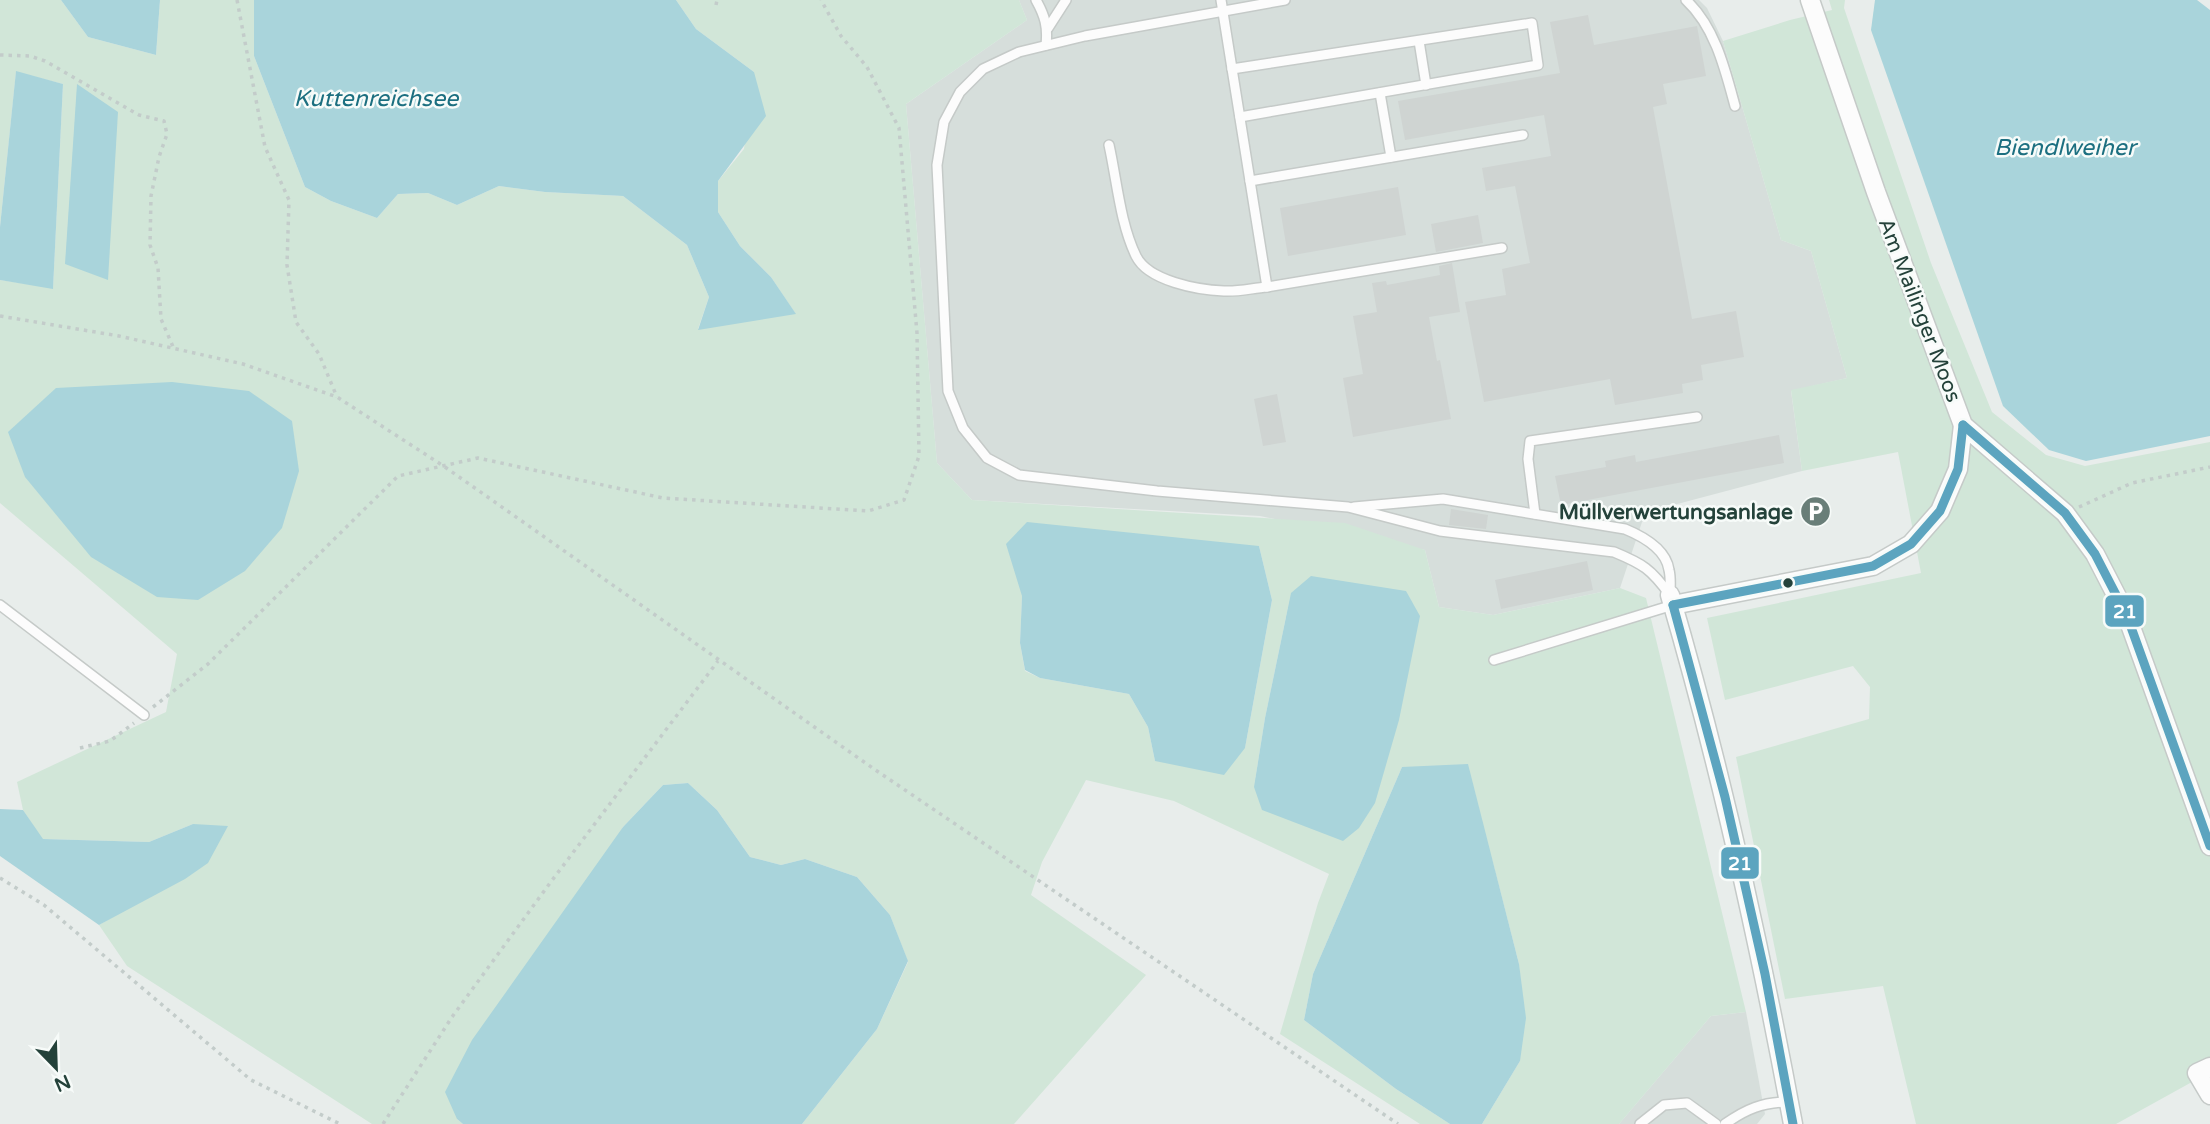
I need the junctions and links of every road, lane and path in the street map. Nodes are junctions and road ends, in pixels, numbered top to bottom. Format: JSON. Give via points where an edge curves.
{"nodes":[{"id":1,"x":237,"y":0,"type":"edge"},
{"id":2,"x":821,"y":0,"type":"edge"},
{"id":3,"x":1036,"y":0,"type":"edge"},
{"id":4,"x":1066,"y":0,"type":"edge"},
{"id":5,"x":1221,"y":0,"type":"edge"},
{"id":6,"x":1285,"y":0,"type":"edge"},
{"id":7,"x":1686,"y":0,"type":"edge"},
{"id":8,"x":1810,"y":0,"type":"edge"},
{"id":9,"x":1223,"y":11,"type":"junction"},
{"id":10,"x":1048,"y":28,"type":"junction"},
{"id":11,"x":1419,"y":41,"type":"junction"},
{"id":12,"x":1046,"y":45,"type":"junction"},
{"id":13,"x":0,"y":55,"type":"edge"},
{"id":14,"x":1232,"y":69,"type":"junction"},
{"id":15,"x":1426,"y":85,"type":"junction"},
{"id":16,"x":1380,"y":93,"type":"junction"},
{"id":17,"x":1735,"y":106,"type":"dead end"},
{"id":18,"x":1240,"y":117,"type":"junction"},
{"id":19,"x":1522,"y":135,"type":"dead end"},
{"id":20,"x":1109,"y":145,"type":"dead end"},
{"id":21,"x":1391,"y":157,"type":"junction"},
{"id":22,"x":1250,"y":181,"type":"junction"},
{"id":23,"x":1502,"y":248,"type":"dead end"},
{"id":24,"x":1267,"y":287,"type":"junction"},
{"id":25,"x":0,"y":316,"type":"edge"},
{"id":26,"x":174,"y":349,"type":"junction"},
{"id":27,"x":337,"y":397,"type":"junction"},
{"id":28,"x":1697,"y":417,"type":"dead end"},
{"id":29,"x":1963,"y":425,"type":"junction"},
{"id":30,"x":445,"y":467,"type":"junction"},
{"id":31,"x":2210,"y":467,"type":"edge"},
{"id":32,"x":1348,"y":507,"type":"junction"},
{"id":33,"x":2065,"y":513,"type":"junction"},
{"id":34,"x":1535,"y":514,"type":"junction"},
{"id":35,"x":1671,"y":600,"type":"junction"},
{"id":36,"x":0,"y":605,"type":"edge"},
{"id":37,"x":1494,"y":660,"type":"dead end"},
{"id":38,"x":718,"y":661,"type":"junction"},
{"id":39,"x":144,"y":715,"type":"junction"},
{"id":40,"x":80,"y":748,"type":"dead end"},
{"id":41,"x":2210,"y":846,"type":"edge"},
{"id":42,"x":0,"y":878,"type":"edge"},
{"id":43,"x":2210,"y":1067,"type":"edge"},
{"id":44,"x":2210,"y":1095,"type":"edge"},
{"id":45,"x":1789,"y":1102,"type":"junction"},
{"id":46,"x":340,"y":1124,"type":"edge"},
{"id":47,"x":383,"y":1124,"type":"edge"},
{"id":48,"x":1398,"y":1124,"type":"edge"},
{"id":49,"x":1640,"y":1124,"type":"edge"},
{"id":50,"x":1716,"y":1124,"type":"edge"},
{"id":51,"x":1725,"y":1124,"type":"edge"},
{"id":52,"x":1793,"y":1124,"type":"edge"}],
"edges":[{"from":1,"to":27,"type":"path","via":[[265,147],[289,200],[286,265],[296,322],[319,354]]},
{"from":2,"to":30,"type":"path","via":[[841,36],[867,68],[899,128],[917,333],[919,456],[904,500],[868,511],[663,498],[478,458]]},
{"from":3,"to":10,"type":"lane"},
{"from":4,"to":10,"type":"lane"},
{"from":5,"to":9,"type":"lane"},
{"from":6,"to":9,"type":"lane"},
{"from":7,"to":17,"type":"lane","via":[[1712,37]]},
{"from":8,"to":29,"type":"street","name":"Am Mailinger Moos"},
{"from":9,"to":12,"type":"lane"},
{"from":9,"to":14,"type":"lane"},
{"from":10,"to":12,"type":"lane"},
{"from":11,"to":14,"type":"lane"},
{"from":11,"to":15,"type":"lane"},
{"from":11,"to":15,"type":"lane","via":[[1532,23],[1538,65]]},
{"from":12,"to":32,"type":"lane","via":[[983,69],[960,92],[944,122],[937,165],[948,391],[963,428],[987,458],[1020,475]]},
{"from":13,"to":26,"type":"path","via":[[45,61],[139,115],[164,121],[167,134],[151,196],[149,245],[158,268],[161,319]]},
{"from":14,"to":18,"type":"lane"},
{"from":15,"to":16,"type":"lane"},
{"from":16,"to":18,"type":"lane"},
{"from":16,"to":21,"type":"lane"},
{"from":18,"to":22,"type":"lane"},
{"from":19,"to":21,"type":"lane"},
{"from":20,"to":24,"type":"lane","via":[[1137,259],[1155,274],[1181,285],[1225,292]]},
{"from":21,"to":22,"type":"lane"},
{"from":22,"to":24,"type":"lane"},
{"from":23,"to":24,"type":"lane"},
{"from":25,"to":26,"type":"path"},
{"from":26,"to":27,"type":"path","via":[[243,364]]},
{"from":27,"to":30,"type":"path"},
{"from":28,"to":34,"type":"lane","via":[[1530,440]]},
{"from":29,"to":33,"type":"street","name":"Am Mailinger Moos"},
{"from":29,"to":35,"type":"street","via":[[1958,468],[1940,511],[1911,544],[1873,566]]},
{"from":30,"to":38,"type":"path"},
{"from":30,"to":39,"type":"path","via":[[398,476],[208,664]]},
{"from":31,"to":33,"type":"path","via":[[2133,483]]},
{"from":32,"to":34,"type":"lane","via":[[1443,499]]},
{"from":32,"to":35,"type":"lane","via":[[1440,531],[1614,551],[1655,574]]},
{"from":33,"to":41,"type":"street","name":"Am Mailinger Moos","via":[[2095,554],[2127,616]]},
{"from":34,"to":35,"type":"lane","via":[[1625,529],[1645,537],[1670,568]]},
{"from":35,"to":37,"type":"lane"},
{"from":35,"to":45,"type":"street","via":[[1725,797]]},
{"from":36,"to":39,"type":"lane"},
{"from":38,"to":47,"type":"path","via":[[460,1006]]},
{"from":38,"to":48,"type":"path"},
{"from":39,"to":40,"type":"path","via":[[110,741]]},
{"from":42,"to":46,"type":"path","via":[[44,905],[251,1080]]},
{"from":43,"to":44,"type":"street","via":[[2197,1073]]},
{"from":45,"to":51,"type":"lane","via":[[1747,1109]]},
{"from":45,"to":52,"type":"street"},
{"from":49,"to":50,"type":"lane","via":[[1664,1105],[1687,1103]]}]}
